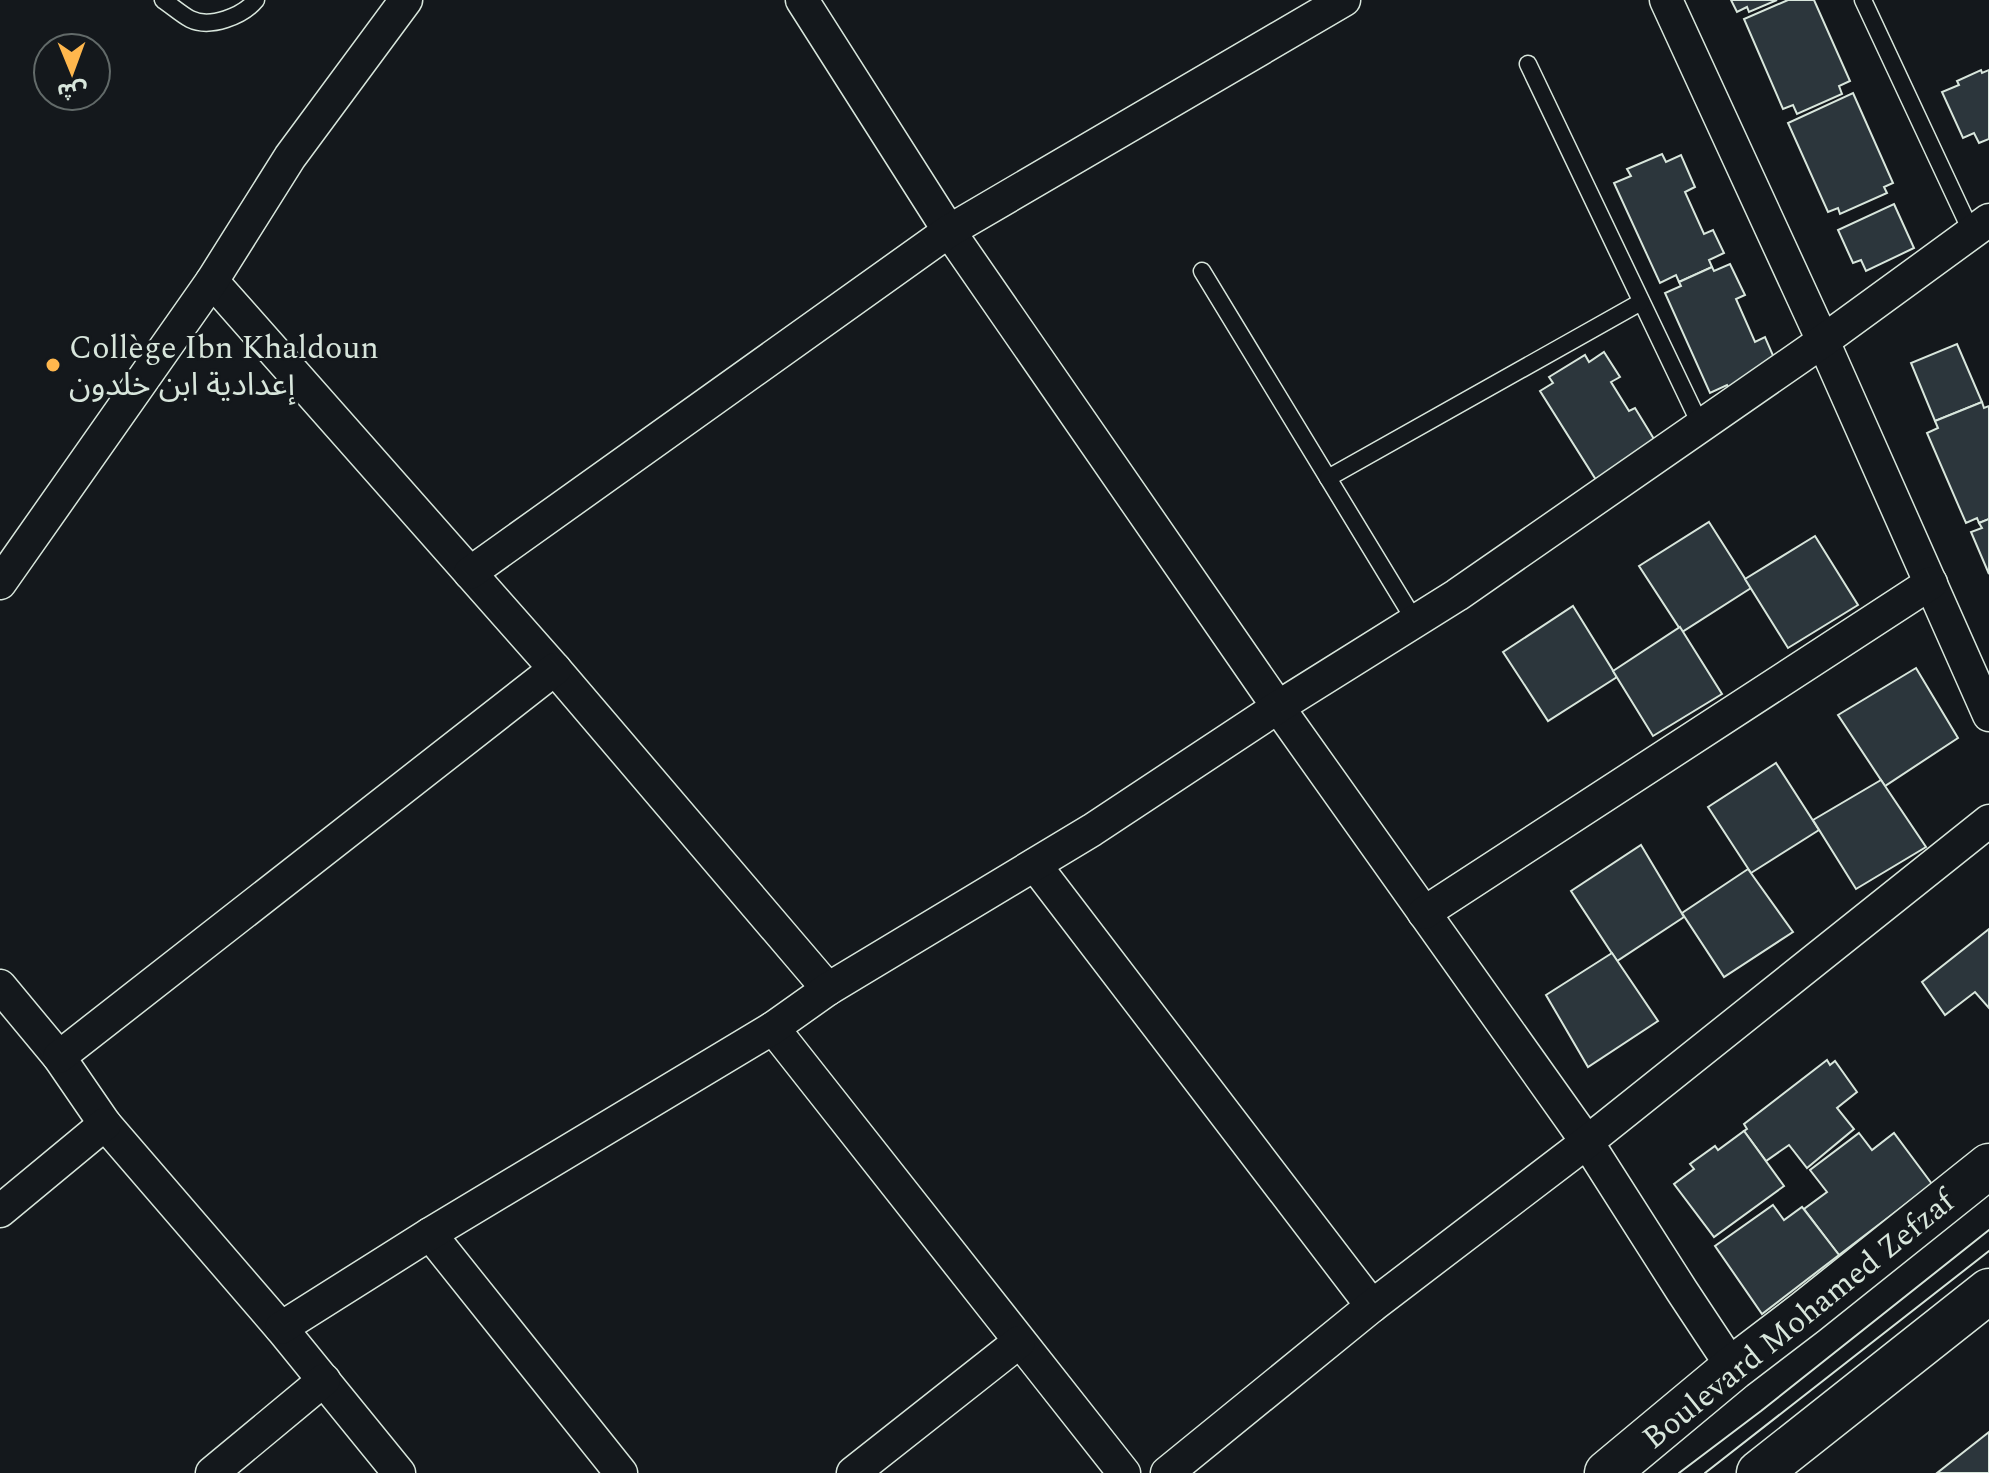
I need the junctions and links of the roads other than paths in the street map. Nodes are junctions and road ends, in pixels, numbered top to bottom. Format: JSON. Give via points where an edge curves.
{"nodes":[{"id":1,"x":163,"y":0,"type":"edge"},
{"id":2,"x":256,"y":0,"type":"edge"},
{"id":3,"x":406,"y":0,"type":"edge"},
{"id":4,"x":802,"y":0,"type":"edge"},
{"id":5,"x":1344,"y":0,"type":"edge"},
{"id":6,"x":1666,"y":0,"type":"edge"},
{"id":7,"x":1863,"y":0,"type":"edge"},
{"id":8,"x":1528,"y":64,"type":"dead end"},
{"id":9,"x":1980,"y":226,"type":"edge"},
{"id":10,"x":949,"y":231,"type":"junction"},
{"id":11,"x":1202,"y":271,"type":"dead end"},
{"id":12,"x":212,"y":281,"type":"junction"},
{"id":13,"x":1641,"y":302,"type":"junction"},
{"id":14,"x":1823,"y":341,"type":"junction"},
{"id":15,"x":1701,"y":426,"type":"junction"},
{"id":16,"x":1328,"y":478,"type":"junction"},
{"id":17,"x":470,"y":573,"type":"junction"},
{"id":18,"x":0,"y":583,"type":"edge"},
{"id":19,"x":1931,"y":583,"type":"junction"},
{"id":20,"x":1415,"y":621,"type":"junction"},
{"id":21,"x":555,"y":669,"type":"junction"},
{"id":22,"x":1278,"y":707,"type":"junction"},
{"id":23,"x":1989,"y":715,"type":"edge"},
{"id":24,"x":1989,"y":821,"type":"edge"},
{"id":25,"x":1035,"y":865,"type":"junction"},
{"id":26,"x":1424,"y":913,"type":"junction"},
{"id":27,"x":0,"y":986,"type":"edge"},
{"id":28,"x":828,"y":989,"type":"junction"},
{"id":29,"x":773,"y":1028,"type":"junction"},
{"id":30,"x":59,"y":1057,"type":"junction"},
{"id":31,"x":105,"y":1124,"type":"junction"},
{"id":32,"x":1587,"y":1142,"type":"junction"},
{"id":33,"x":1989,"y":1166,"type":"edge"},
{"id":34,"x":0,"y":1211,"type":"edge"},
{"id":35,"x":430,"y":1234,"type":"junction"},
{"id":36,"x":1989,"y":1291,"type":"edge"},
{"id":37,"x":1372,"y":1306,"type":"junction"},
{"id":38,"x":281,"y":1328,"type":"junction"},
{"id":39,"x":1019,"y":1342,"type":"junction"},
{"id":40,"x":1733,"y":1368,"type":"junction"},
{"id":41,"x":324,"y":1380,"type":"junction"},
{"id":42,"x":212,"y":1473,"type":"edge"},
{"id":43,"x":399,"y":1473,"type":"edge"},
{"id":44,"x":621,"y":1473,"type":"edge"},
{"id":45,"x":853,"y":1473,"type":"edge"},
{"id":46,"x":1124,"y":1473,"type":"edge"},
{"id":47,"x":1167,"y":1473,"type":"edge"},
{"id":48,"x":1607,"y":1473,"type":"edge"},
{"id":49,"x":1759,"y":1473,"type":"edge"}],
"edges":[{"from":1,"to":2,"type":"lane","via":[[193,21],[220,22],[249,9]]},
{"from":3,"to":12,"type":"street","via":[[290,157]]},
{"from":4,"to":10,"type":"street"},
{"from":5,"to":10,"type":"street"},
{"from":6,"to":14,"type":"street"},
{"from":7,"to":9,"type":"lane"},
{"from":8,"to":13,"type":"lane"},
{"from":9,"to":14,"type":"street"},
{"from":10,"to":17,"type":"street"},
{"from":10,"to":22,"type":"street"},
{"from":11,"to":16,"type":"lane"},
{"from":12,"to":17,"type":"street"},
{"from":12,"to":18,"type":"street"},
{"from":13,"to":15,"type":"lane"},
{"from":13,"to":16,"type":"lane"},
{"from":14,"to":15,"type":"street"},
{"from":14,"to":19,"type":"street"},
{"from":15,"to":20,"type":"street"},
{"from":16,"to":20,"type":"lane"},
{"from":17,"to":21,"type":"street"},
{"from":19,"to":23,"type":"street"},
{"from":19,"to":26,"type":"street"},
{"from":20,"to":22,"type":"street"},
{"from":21,"to":28,"type":"street"},
{"from":21,"to":30,"type":"street"},
{"from":22,"to":25,"type":"street"},
{"from":22,"to":26,"type":"street"},
{"from":24,"to":32,"type":"street"},
{"from":25,"to":28,"type":"street"},
{"from":25,"to":37,"type":"street"},
{"from":26,"to":32,"type":"street"},
{"from":27,"to":30,"type":"street"},
{"from":28,"to":29,"type":"street"},
{"from":29,"to":35,"type":"street"},
{"from":29,"to":39,"type":"street"},
{"from":30,"to":31,"type":"street"},
{"from":31,"to":34,"type":"street"},
{"from":31,"to":38,"type":"street"},
{"from":32,"to":37,"type":"street"},
{"from":32,"to":40,"type":"street"},
{"from":33,"to":40,"type":"main road","name":"Boulevard Mohamed Zefzaf"},
{"from":35,"to":38,"type":"street"},
{"from":35,"to":44,"type":"street"},
{"from":36,"to":49,"type":"main road"},
{"from":37,"to":47,"type":"street"},
{"from":38,"to":41,"type":"street"},
{"from":39,"to":45,"type":"street"},
{"from":39,"to":46,"type":"street"},
{"from":40,"to":48,"type":"main road","name":"Boulevard Mohamed Zefzaf"},
{"from":41,"to":42,"type":"street"},
{"from":41,"to":43,"type":"street"}]}
